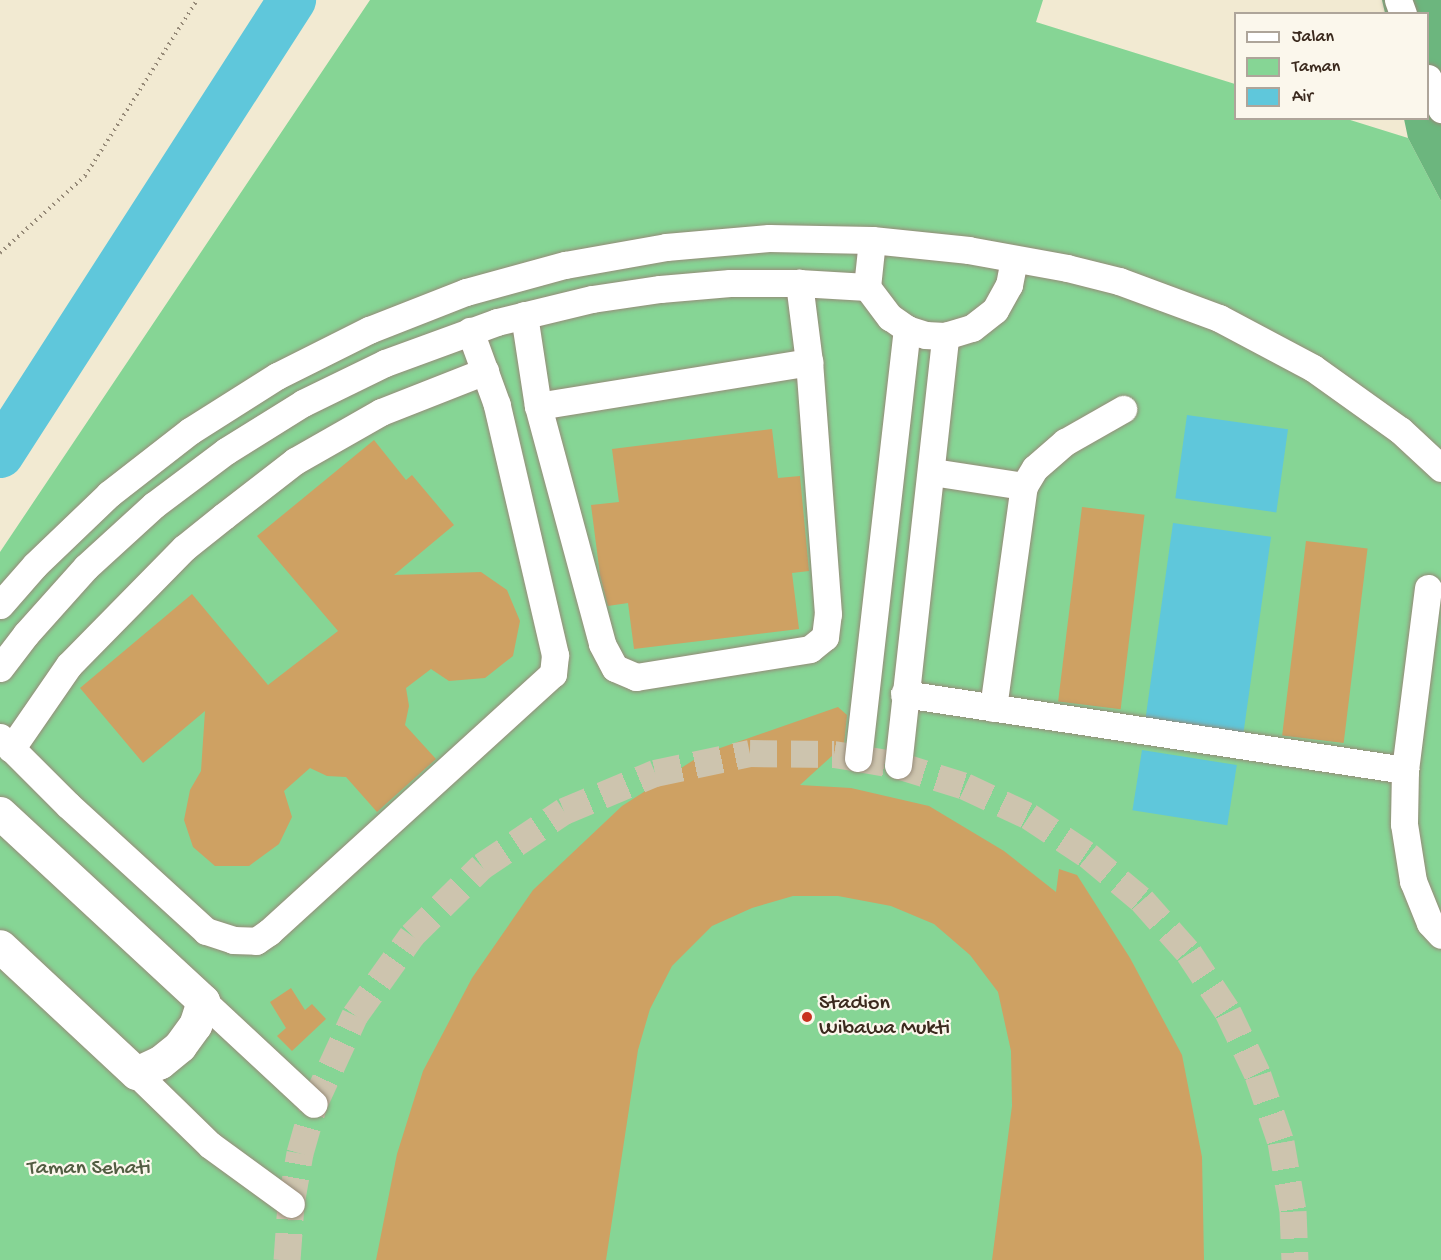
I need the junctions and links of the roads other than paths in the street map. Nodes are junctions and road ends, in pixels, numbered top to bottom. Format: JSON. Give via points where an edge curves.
{"nodes":[{"id":1,"x":1429,"y":80,"type":"edge"},
{"id":2,"x":1441,"y":109,"type":"edge"},
{"id":3,"x":872,"y":240,"type":"junction"},
{"id":4,"x":1014,"y":259,"type":"junction"},
{"id":5,"x":799,"y":283,"type":"junction"},
{"id":6,"x":867,"y":287,"type":"junction"},
{"id":7,"x":524,"y":315,"type":"junction"},
{"id":8,"x":907,"y":329,"type":"junction"},
{"id":9,"x":470,"y":331,"type":"junction"},
{"id":10,"x":945,"y":336,"type":"junction"},
{"id":11,"x":809,"y":362,"type":"junction"},
{"id":12,"x":484,"y":371,"type":"junction"},
{"id":13,"x":538,"y":406,"type":"junction"},
{"id":14,"x":1123,"y":408,"type":"dead end"},
{"id":15,"x":1441,"y":468,"type":"edge"},
{"id":16,"x":932,"y":472,"type":"junction"},
{"id":17,"x":1024,"y":486,"type":"junction"},
{"id":18,"x":1428,"y":588,"type":"dead end"},
{"id":19,"x":0,"y":605,"type":"edge"},
{"id":20,"x":0,"y":669,"type":"edge"},
{"id":21,"x":904,"y":694,"type":"junction"},
{"id":22,"x":993,"y":708,"type":"junction"},
{"id":23,"x":5,"y":743,"type":"edge"},
{"id":24,"x":858,"y":758,"type":"dead end"},
{"id":25,"x":898,"y":765,"type":"dead end"},
{"id":26,"x":1405,"y":770,"type":"junction"},
{"id":27,"x":0,"y":813,"type":"edge"},
{"id":28,"x":1441,"y":936,"type":"edge"},
{"id":29,"x":0,"y":946,"type":"edge"},
{"id":30,"x":202,"y":1001,"type":"junction"},
{"id":31,"x":136,"y":1072,"type":"junction"},
{"id":32,"x":314,"y":1104,"type":"dead end"},
{"id":33,"x":291,"y":1204,"type":"dead end"}],
"edges":[{"from":1,"to":2,"type":"street"},
{"from":3,"to":4,"type":"street"},
{"from":3,"to":6,"type":"street"},
{"from":3,"to":19,"type":"street","via":[[769,238],[655,249],[565,265],[477,289],[369,330],[277,376],[190,431],[109,494],[34,565]]},
{"from":4,"to":10,"type":"street","via":[[1009,285],[995,310],[972,328]]},
{"from":4,"to":15,"type":"street","via":[[1119,281],[1219,318],[1267,341],[1331,380],[1400,430]]},
{"from":5,"to":6,"type":"street"},
{"from":5,"to":7,"type":"street","via":[[660,289]]},
{"from":5,"to":11,"type":"street"},
{"from":6,"to":8,"type":"street","via":[[890,317]]},
{"from":7,"to":9,"type":"street"},
{"from":7,"to":13,"type":"street"},
{"from":8,"to":10,"type":"street"},
{"from":8,"to":24,"type":"street"},
{"from":9,"to":12,"type":"street"},
{"from":9,"to":20,"type":"street","via":[[384,363],[313,398],[226,451],[154,505],[86,567]]},
{"from":10,"to":16,"type":"street"},
{"from":11,"to":13,"type":"street"},
{"from":11,"to":13,"type":"street","via":[[828,614],[825,637],[810,649],[636,677],[615,668],[602,644]]},
{"from":12,"to":23,"type":"street","via":[[381,411],[296,461],[224,516],[184,549],[69,665]]},
{"from":12,"to":23,"type":"street","via":[[497,405],[553,645],[553,674],[269,932],[256,941],[232,940],[206,931]]},
{"from":14,"to":17,"type":"street","via":[[1065,442],[1035,468]]},
{"from":16,"to":17,"type":"street"},
{"from":16,"to":21,"type":"street"},
{"from":17,"to":22,"type":"street"},
{"from":18,"to":26,"type":"street"},
{"from":21,"to":22,"type":"street"},
{"from":21,"to":25,"type":"street"},
{"from":22,"to":26,"type":"street"},
{"from":26,"to":28,"type":"street","via":[[1404,824],[1413,881],[1430,923]]},
{"from":27,"to":30,"type":"main road"},
{"from":29,"to":31,"type":"main road"},
{"from":30,"to":31,"type":"main road","via":[[195,1025],[180,1046],[160,1062]]},
{"from":30,"to":32,"type":"street"},
{"from":31,"to":33,"type":"street","via":[[210,1144]]}]}
